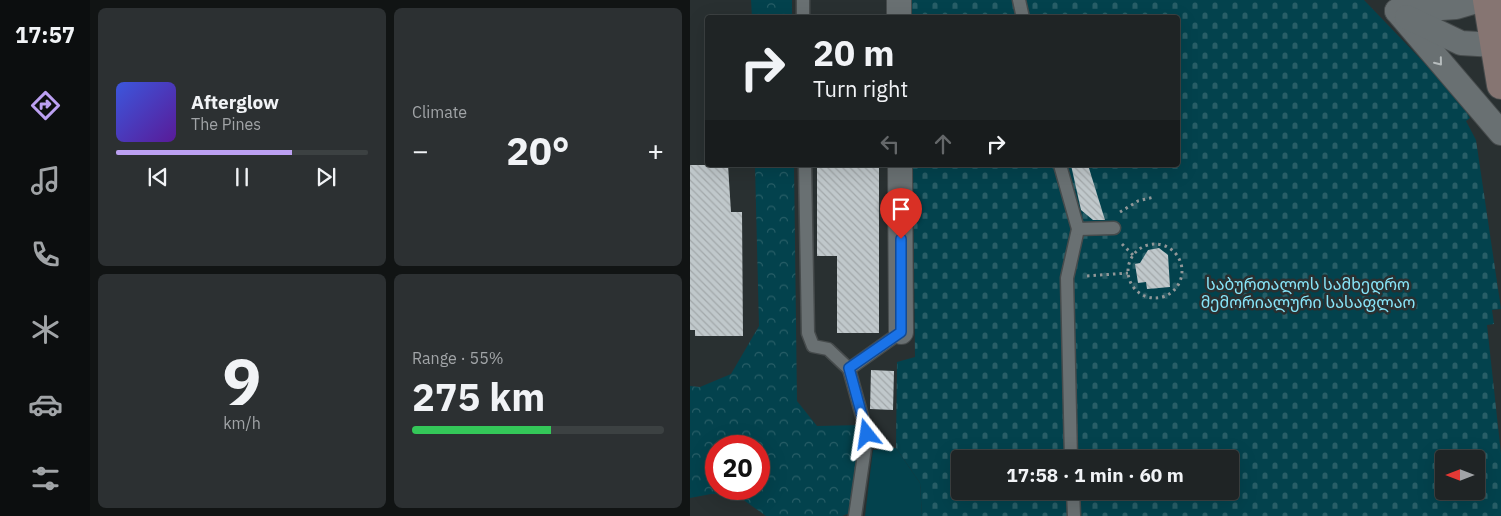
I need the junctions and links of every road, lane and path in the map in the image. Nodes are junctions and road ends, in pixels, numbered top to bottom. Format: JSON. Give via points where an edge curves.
{"nodes":[{"id":1,"x":802,"y":0,"type":"edge"},
{"id":2,"x":899,"y":0,"type":"edge"},
{"id":3,"x":1019,"y":0,"type":"edge"},
{"id":4,"x":1480,"y":0,"type":"edge"},
{"id":5,"x":1487,"y":0,"type":"edge"},
{"id":6,"x":1392,"y":5,"type":"edge"},
{"id":7,"x":803,"y":15,"type":"edge"},
{"id":8,"x":899,"y":15,"type":"edge"},
{"id":9,"x":1022,"y":15,"type":"edge"},
{"id":10,"x":1495,"y":45,"type":"junction"},
{"id":11,"x":1501,"y":85,"type":"edge"},
{"id":12,"x":1501,"y":133,"type":"edge"},
{"id":13,"x":805,"y":167,"type":"edge"},
{"id":14,"x":900,"y":167,"type":"edge"},
{"id":15,"x":1061,"y":167,"type":"edge"},
{"id":16,"x":1154,"y":196,"type":"dead end"},
{"id":17,"x":1117,"y":214,"type":"dead end"},
{"id":18,"x":1114,"y":228,"type":"dead end"},
{"id":19,"x":1078,"y":229,"type":"junction"},
{"id":20,"x":1126,"y":250,"type":"dead end"},
{"id":21,"x":1133,"y":255,"type":"junction"},
{"id":22,"x":1128,"y":273,"type":"junction"},
{"id":23,"x":1067,"y":278,"type":"junction"},
{"id":24,"x":901,"y":332,"type":"joint"},
{"id":25,"x":849,"y":368,"type":"junction"},
{"id":26,"x":1071,"y":450,"type":"edge"},
{"id":27,"x":1073,"y":500,"type":"edge"},
{"id":28,"x":856,"y":516,"type":"edge"},
{"id":29,"x":1074,"y":516,"type":"edge"}],
"edges":[{"from":1,"to":7,"type":"lane"},
{"from":2,"to":8,"type":"street"},
{"from":3,"to":9,"type":"lane"},
{"from":4,"to":6,"type":"street","via":[[1456,7]]},
{"from":5,"to":10,"type":"main road"},
{"from":6,"to":10,"type":"street","via":[[1422,26],[1461,43]]},
{"from":6,"to":12,"type":"street","one_way":true},
{"from":10,"to":11,"type":"main road"},
{"from":13,"to":25,"type":"lane","via":[[808,333],[813,346],[828,349]]},
{"from":14,"to":24,"type":"street"},
{"from":15,"to":19,"type":"lane"},
{"from":16,"to":17,"type":"path"},
{"from":18,"to":19,"type":"lane"},
{"from":19,"to":23,"type":"lane"},
{"from":20,"to":21,"type":"path"},
{"from":21,"to":22,"type":"path"},
{"from":21,"to":22,"type":"path","via":[[1150,244],[1169,247],[1181,261],[1181,280],[1170,294],[1153,299],[1137,292]]},
{"from":22,"to":23,"type":"path"},
{"from":23,"to":26,"type":"lane"},
{"from":24,"to":25,"type":"lane"},
{"from":25,"to":28,"type":"lane","via":[[867,434]]},
{"from":27,"to":29,"type":"lane"}]}
